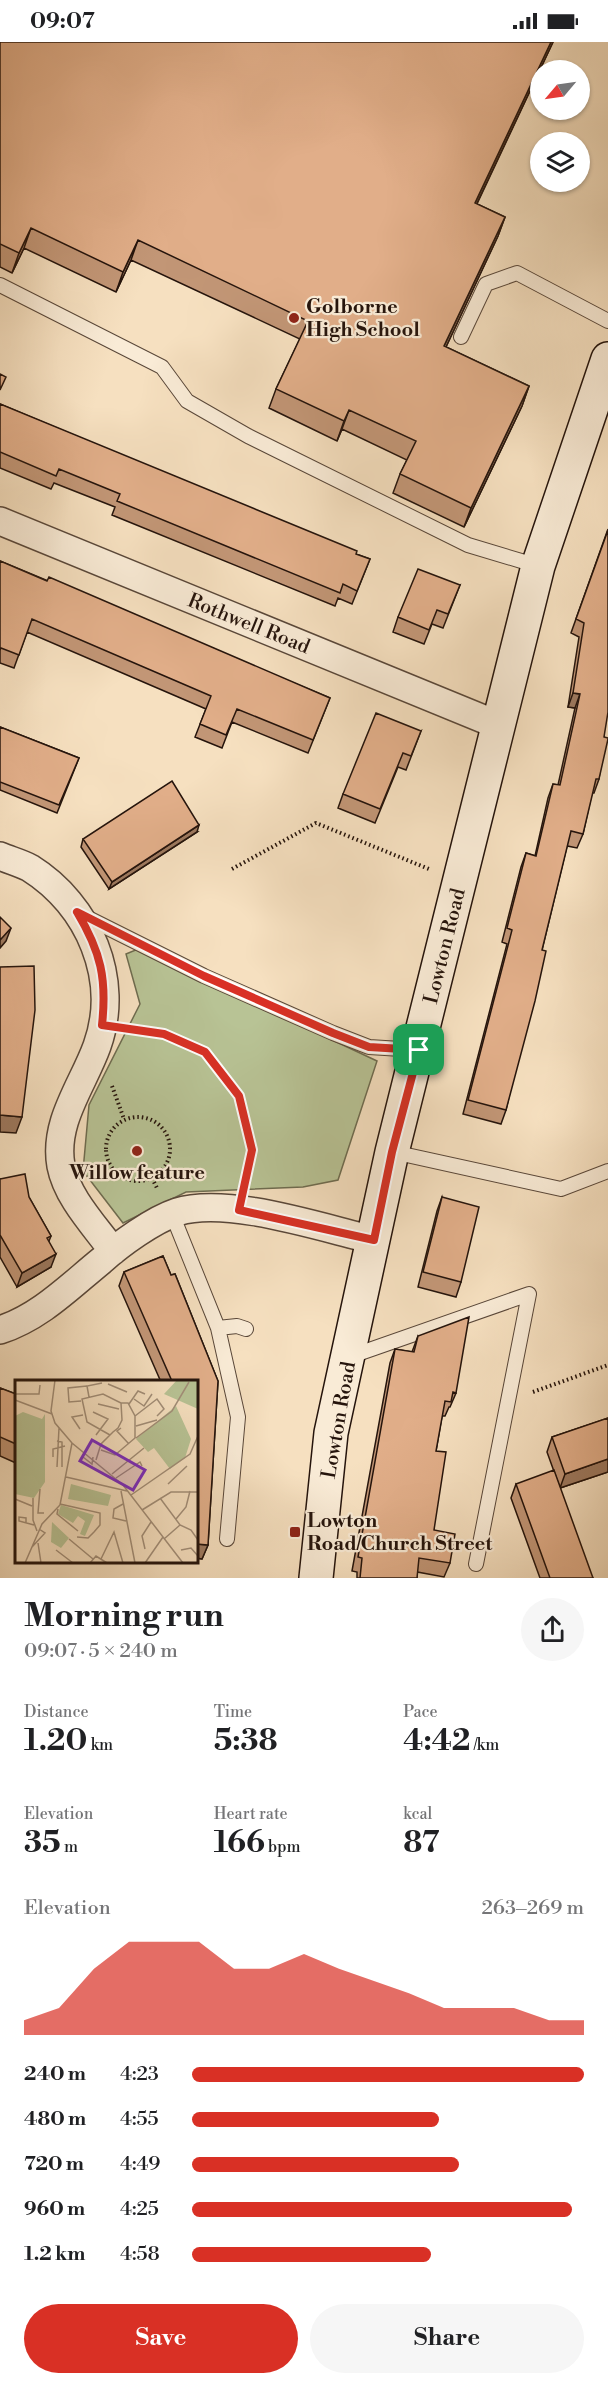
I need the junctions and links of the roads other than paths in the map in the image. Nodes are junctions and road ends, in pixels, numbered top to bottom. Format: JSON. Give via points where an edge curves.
{"nodes":[{"id":1,"x":0,"y":285,"type":"edge"},
{"id":2,"x":608,"y":321,"type":"edge"},
{"id":3,"x":461,"y":338,"type":"dead end"},
{"id":4,"x":608,"y":360,"type":"edge"},
{"id":5,"x":0,"y":521,"type":"edge"},
{"id":6,"x":538,"y":566,"type":"junction"},
{"id":7,"x":498,"y":725,"type":"junction"},
{"id":8,"x":0,"y":856,"type":"edge"},
{"id":9,"x":77,"y":912,"type":"junction"},
{"id":10,"x":419,"y":1050,"type":"junction"},
{"id":11,"x":392,"y":1152,"type":"junction"},
{"id":12,"x":608,"y":1171,"type":"edge"},
{"id":13,"x":172,"y":1214,"type":"junction"},
{"id":14,"x":374,"y":1240,"type":"junction"},
{"id":15,"x":112,"y":1251,"type":"junction"},
{"id":16,"x":218,"y":1328,"type":"junction"},
{"id":17,"x":246,"y":1329,"type":"dead end"},
{"id":18,"x":0,"y":1330,"type":"edge"},
{"id":19,"x":349,"y":1357,"type":"junction"},
{"id":20,"x":227,"y":1539,"type":"dead end"},
{"id":21,"x":476,"y":1564,"type":"dead end"},
{"id":22,"x":316,"y":1578,"type":"edge"}],
"edges":[{"from":1,"to":6,"type":"lane","via":[[162,367],[187,401],[248,436],[468,545]]},
{"from":2,"to":3,"type":"lane","via":[[517,273],[486,284]]},
{"from":4,"to":6,"type":"main road","name":"Lowton Road"},
{"from":5,"to":7,"type":"street","name":"Rothwell Road"},
{"from":6,"to":7,"type":"main road","name":"Lowton Road"},
{"from":7,"to":10,"type":"main road","name":"Lowton Road"},
{"from":8,"to":9,"type":"street","via":[[29,868]]},
{"from":9,"to":10,"type":"lane","via":[[204,976],[333,1033],[369,1047]]},
{"from":9,"to":15,"type":"street","via":[[97,950],[105,996],[97,1046],[64,1122],[61,1165],[68,1188]]},
{"from":10,"to":11,"type":"main road","name":"Lowton Road"},
{"from":11,"to":12,"type":"lane","via":[[561,1189]]},
{"from":11,"to":14,"type":"main road","name":"Lowton Road"},
{"from":13,"to":14,"type":"street","via":[[218,1207]]},
{"from":13,"to":15,"type":"street"},
{"from":13,"to":16,"type":"lane"},
{"from":14,"to":19,"type":"main road","name":"Lowton Road"},
{"from":15,"to":18,"type":"street","via":[[47,1307]]},
{"from":16,"to":17,"type":"lane"},
{"from":16,"to":20,"type":"lane","via":[[238,1418]]},
{"from":19,"to":21,"type":"lane","via":[[530,1294]]},
{"from":19,"to":22,"type":"main road","name":"Lowton Road","via":[[331,1434]]}]}
